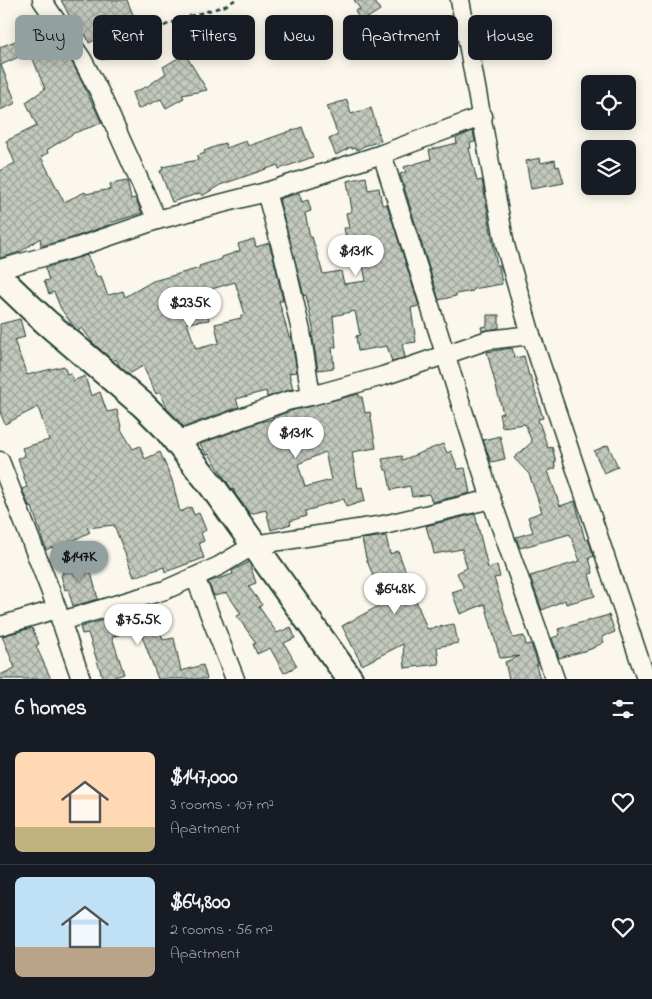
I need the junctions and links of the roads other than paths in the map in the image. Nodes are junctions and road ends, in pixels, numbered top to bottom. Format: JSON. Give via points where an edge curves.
{"nodes":[{"id":1,"x":42,"y":0,"type":"edge"},
{"id":2,"x":460,"y":0,"type":"edge"},
{"id":3,"x":482,"y":116,"type":"junction"},
{"id":4,"x":382,"y":154,"type":"junction"},
{"id":5,"x":266,"y":192,"type":"junction"},
{"id":6,"x":157,"y":220,"type":"junction"},
{"id":7,"x":0,"y":269,"type":"edge"},
{"id":8,"x":0,"y":278,"type":"edge"},
{"id":9,"x":531,"y":335,"type":"junction"},
{"id":10,"x":446,"y":354,"type":"junction"},
{"id":11,"x":311,"y":396,"type":"junction"},
{"id":12,"x":177,"y":442,"type":"junction"},
{"id":13,"x":0,"y":461,"type":"edge"},
{"id":14,"x":491,"y":499,"type":"junction"},
{"id":15,"x":254,"y":545,"type":"junction"},
{"id":16,"x":195,"y":577,"type":"junction"},
{"id":17,"x":59,"y":615,"type":"junction"},
{"id":18,"x":0,"y":626,"type":"edge"},
{"id":19,"x":82,"y":679,"type":"edge"},
{"id":20,"x":235,"y":679,"type":"edge"},
{"id":21,"x":350,"y":679,"type":"edge"},
{"id":22,"x":556,"y":679,"type":"edge"},
{"id":23,"x":646,"y":679,"type":"edge"}],
"edges":[{"from":1,"to":6,"type":"street","via":[[100,93]]},
{"from":2,"to":3,"type":"street"},
{"from":3,"to":4,"type":"street"},
{"from":3,"to":9,"type":"street","via":[[505,245]]},
{"from":4,"to":5,"type":"street"},
{"from":4,"to":10,"type":"street"},
{"from":5,"to":6,"type":"street"},
{"from":5,"to":11,"type":"street","via":[[301,331]]},
{"from":6,"to":7,"type":"street"},
{"from":8,"to":12,"type":"main road","via":[[143,405]]},
{"from":9,"to":10,"type":"street","via":[[488,340]]},
{"from":9,"to":23,"type":"street"},
{"from":10,"to":11,"type":"street"},
{"from":10,"to":14,"type":"street"},
{"from":11,"to":12,"type":"street","via":[[270,407]]},
{"from":12,"to":15,"type":"main road"},
{"from":13,"to":17,"type":"street"},
{"from":14,"to":15,"type":"street","via":[[384,525]]},
{"from":14,"to":22,"type":"street"},
{"from":15,"to":16,"type":"street"},
{"from":15,"to":21,"type":"main road"},
{"from":16,"to":17,"type":"street","via":[[165,590]]},
{"from":16,"to":20,"type":"street"},
{"from":17,"to":18,"type":"street"},
{"from":17,"to":19,"type":"street"}]}
